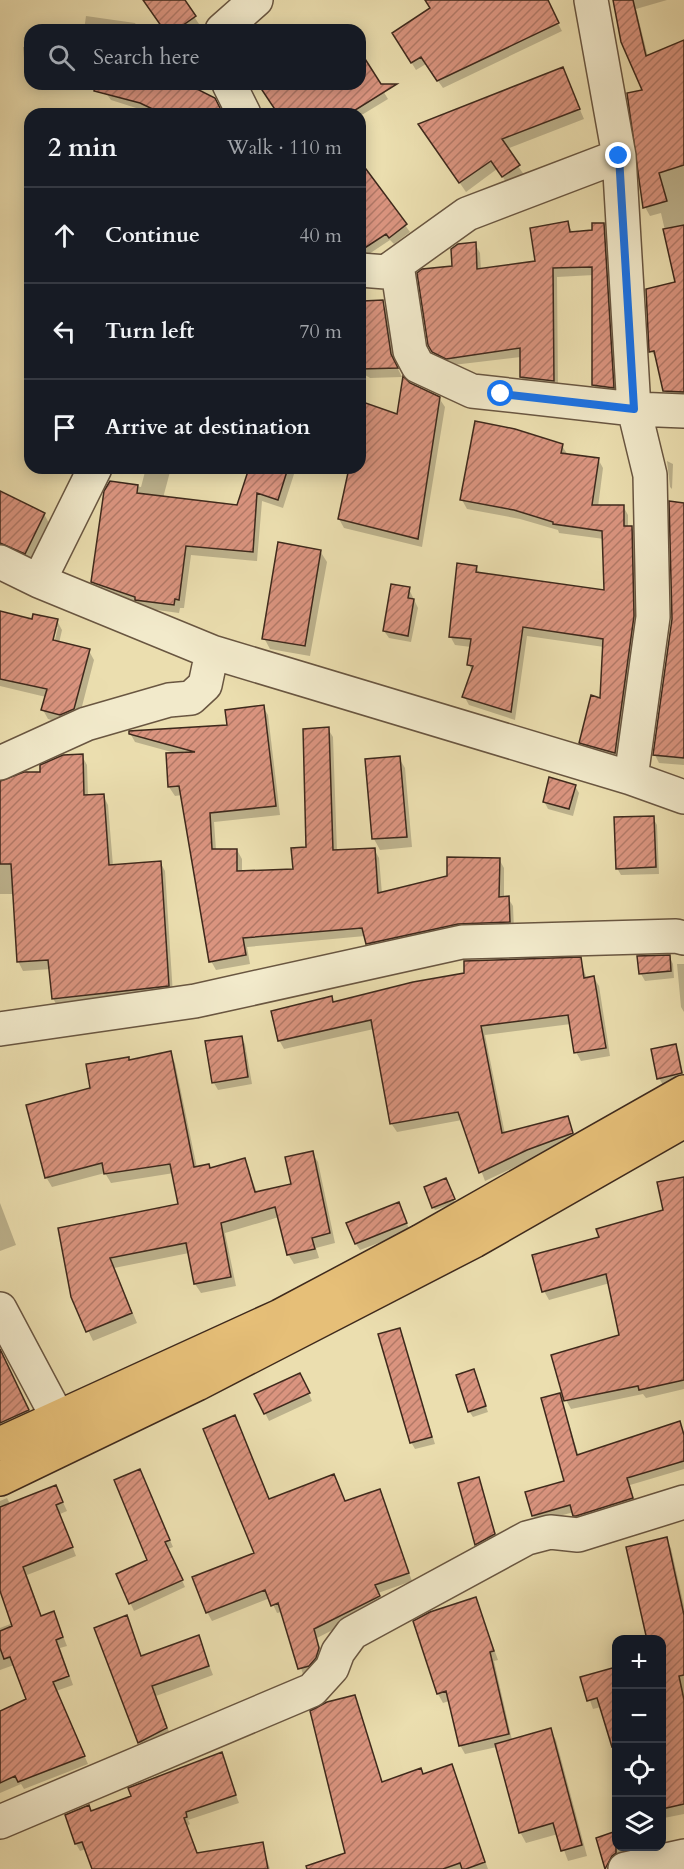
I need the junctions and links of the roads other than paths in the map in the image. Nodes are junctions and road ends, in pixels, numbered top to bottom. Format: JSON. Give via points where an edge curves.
{"nodes":[{"id":1,"x":256,"y":0,"type":"edge"},
{"id":2,"x":591,"y":0,"type":"edge"},
{"id":3,"x":229,"y":24,"type":"edge"},
{"id":4,"x":233,"y":90,"type":"edge"},
{"id":5,"x":241,"y":108,"type":"edge"},
{"id":6,"x":619,"y":156,"type":"junction"},
{"id":7,"x":397,"y":265,"type":"junction"},
{"id":8,"x":366,"y":270,"type":"edge"},
{"id":9,"x":634,"y":409,"type":"junction"},
{"id":10,"x":684,"y":411,"type":"edge"},
{"id":11,"x":92,"y":474,"type":"edge"},
{"id":12,"x":0,"y":561,"type":"edge"},
{"id":13,"x":39,"y":581,"type":"junction"},
{"id":14,"x":212,"y":652,"type":"junction"},
{"id":15,"x":0,"y":763,"type":"edge"},
{"id":16,"x":631,"y":778,"type":"junction"},
{"id":17,"x":684,"y":797,"type":"edge"},
{"id":18,"x":684,"y":938,"type":"edge"},
{"id":19,"x":0,"y":1029,"type":"edge"},
{"id":20,"x":684,"y":1092,"type":"edge"},
{"id":21,"x":684,"y":1121,"type":"edge"},
{"id":22,"x":0,"y":1309,"type":"edge"},
{"id":23,"x":58,"y":1418,"type":"junction"},
{"id":24,"x":0,"y":1444,"type":"edge"},
{"id":25,"x":0,"y":1479,"type":"edge"},
{"id":26,"x":684,"y":1502,"type":"edge"},
{"id":27,"x":0,"y":1822,"type":"edge"},
{"id":28,"x":684,"y":1856,"type":"edge"},
{"id":29,"x":625,"y":1869,"type":"edge"}],
"edges":[{"from":1,"to":3,"type":"street"},
{"from":2,"to":6,"type":"street"},
{"from":4,"to":5,"type":"street"},
{"from":6,"to":7,"type":"street","via":[[467,214]]},
{"from":6,"to":9,"type":"street"},
{"from":7,"to":8,"type":"street","via":[[386,272]]},
{"from":7,"to":9,"type":"street","via":[[410,351],[418,366],[472,391]]},
{"from":9,"to":10,"type":"street"},
{"from":9,"to":16,"type":"street","via":[[650,476],[653,617]]},
{"from":11,"to":13,"type":"street"},
{"from":12,"to":13,"type":"street"},
{"from":13,"to":14,"type":"street"},
{"from":14,"to":15,"type":"street","via":[[205,685],[190,698],[169,700],[86,724]]},
{"from":14,"to":16,"type":"street"},
{"from":16,"to":17,"type":"street"},
{"from":18,"to":19,"type":"street","via":[[462,942],[195,1001]]},
{"from":20,"to":23,"type":"main road","via":[[280,1316]]},
{"from":21,"to":25,"type":"main road","via":[[452,1252],[197,1384]]},
{"from":22,"to":23,"type":"street"},
{"from":23,"to":24,"type":"main road"},
{"from":26,"to":27,"type":"street","via":[[578,1535],[550,1532],[527,1538],[352,1633],[332,1668],[312,1690]]},
{"from":28,"to":29,"type":"street"}]}
